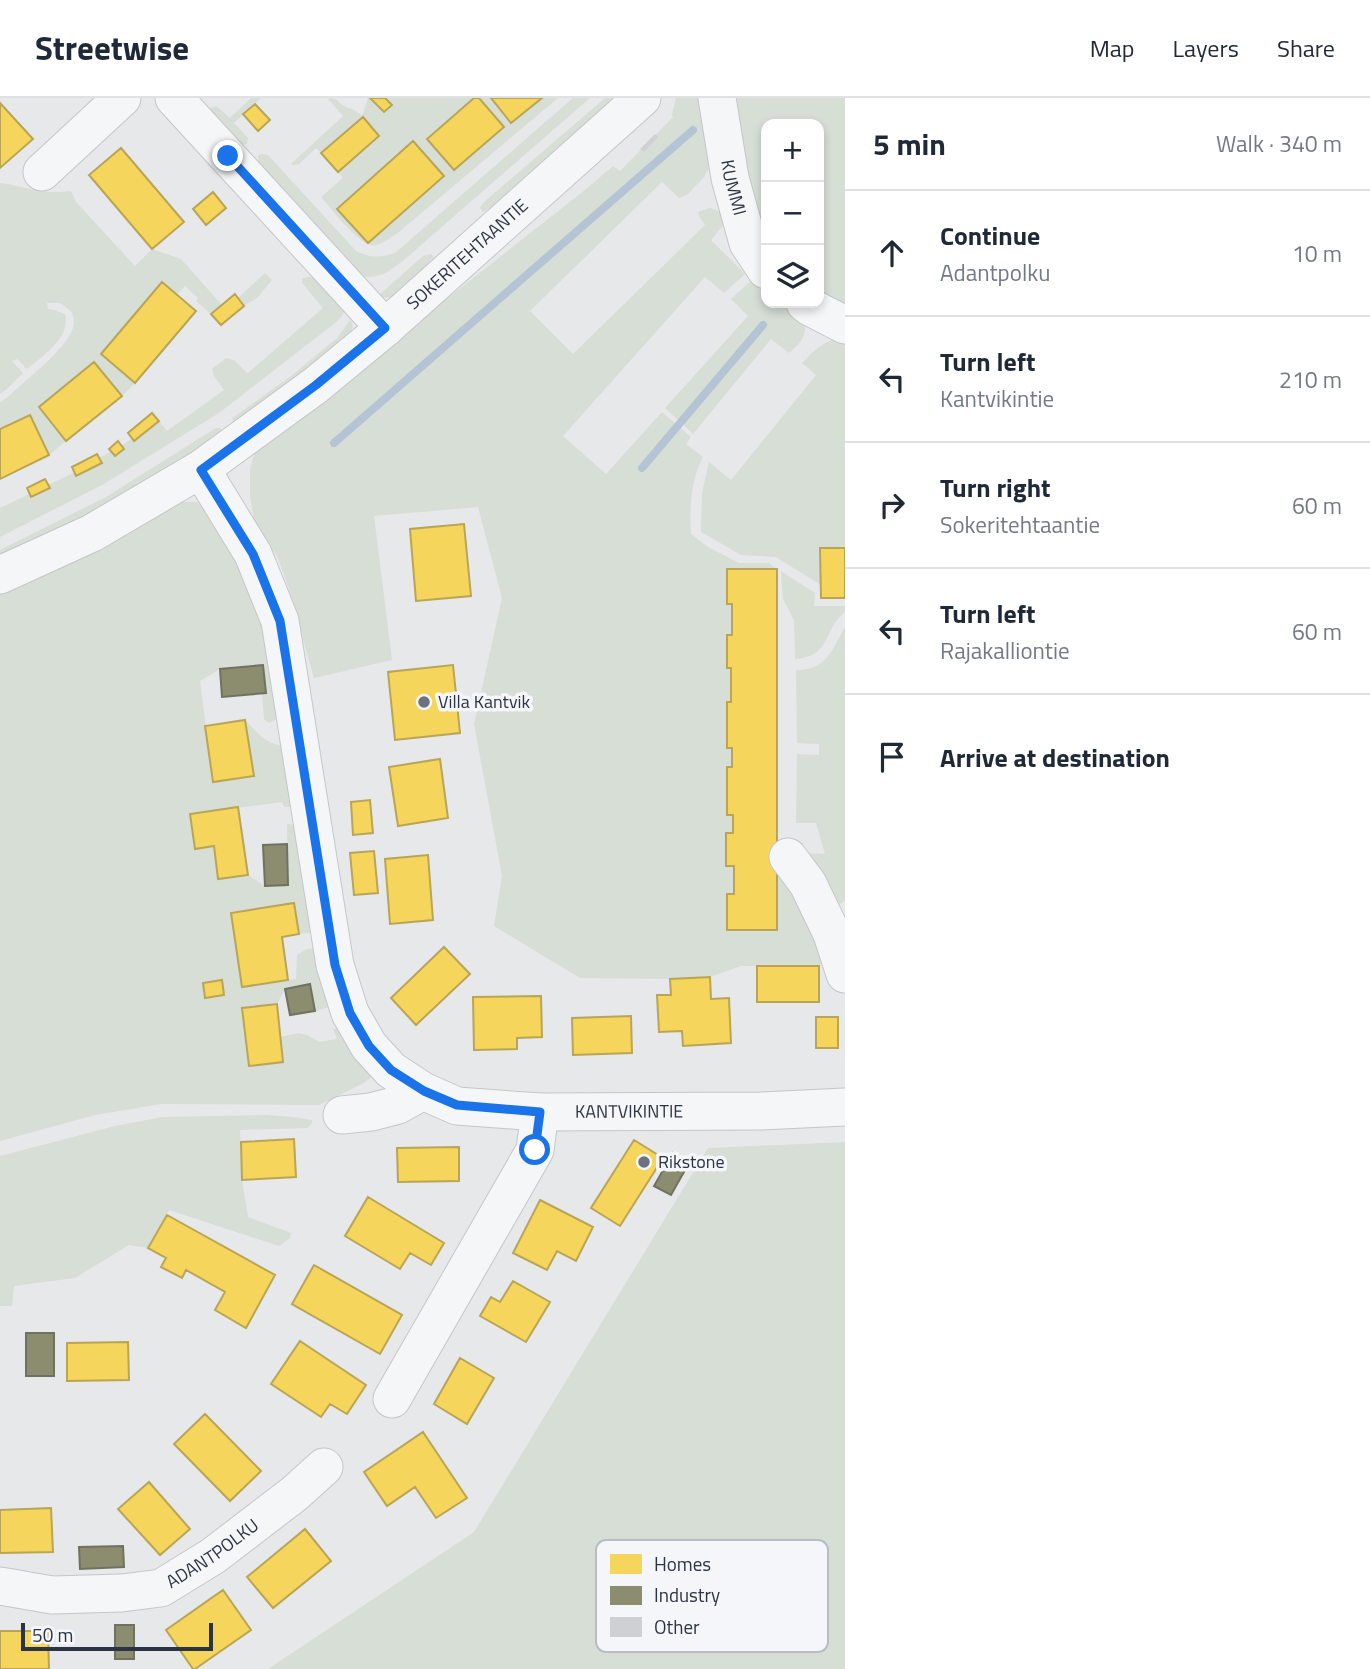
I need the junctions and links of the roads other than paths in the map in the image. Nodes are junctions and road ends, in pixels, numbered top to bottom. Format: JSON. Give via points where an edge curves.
{"nodes":[{"id":1,"x":122,"y":98,"type":"edge"},
{"id":2,"x":174,"y":98,"type":"edge"},
{"id":3,"x":642,"y":98,"type":"edge"},
{"id":4,"x":717,"y":98,"type":"edge"},
{"id":5,"x":41,"y":172,"type":"dead end"},
{"id":6,"x":761,"y":262,"type":"edge"},
{"id":7,"x":814,"y":308,"type":"edge"},
{"id":8,"x":845,"y":325,"type":"edge"},
{"id":9,"x":385,"y":328,"type":"junction"},
{"id":10,"x":201,"y":470,"type":"junction"},
{"id":11,"x":0,"y":575,"type":"edge"},
{"id":12,"x":788,"y":857,"type":"dead end"},
{"id":13,"x":845,"y":974,"type":"edge"},
{"id":14,"x":424,"y":1091,"type":"junction"},
{"id":15,"x":845,"y":1107,"type":"edge"},
{"id":16,"x":540,"y":1112,"type":"junction"},
{"id":17,"x":342,"y":1115,"type":"dead end"},
{"id":18,"x":392,"y":1399,"type":"dead end"},
{"id":19,"x":324,"y":1467,"type":"dead end"},
{"id":20,"x":0,"y":1586,"type":"edge"}],
"edges":[{"from":1,"to":5,"type":"street"},
{"from":2,"to":9,"type":"street"},
{"from":3,"to":9,"type":"street","name":"SOKERITEHTAANTIE"},
{"from":4,"to":6,"type":"street","name":"KUMMI","via":[[730,178],[748,243]]},
{"from":7,"to":8,"type":"street"},
{"from":9,"to":10,"type":"street","name":"SOKERITEHTAANTIE"},
{"from":10,"to":11,"type":"street","name":"SOKERITEHTAANTIE","via":[[92,533]]},
{"from":10,"to":14,"type":"street","name":"KANTVIKINTIE","via":[[253,554],[280,621],[335,965],[350,1013],[369,1046],[391,1070]]},
{"from":12,"to":13,"type":"street","via":[[808,884]]},
{"from":14,"to":16,"type":"street","name":"KANTVIKINTIE","via":[[457,1105]]},
{"from":14,"to":17,"type":"street","via":[[398,1105]]},
{"from":15,"to":16,"type":"street","name":"KANTVIKINTIE"},
{"from":16,"to":18,"type":"street","via":[[535,1150]]},
{"from":19,"to":20,"type":"street","name":"ADANTPOLKU","via":[[213,1556],[161,1588],[52,1595]]}]}
